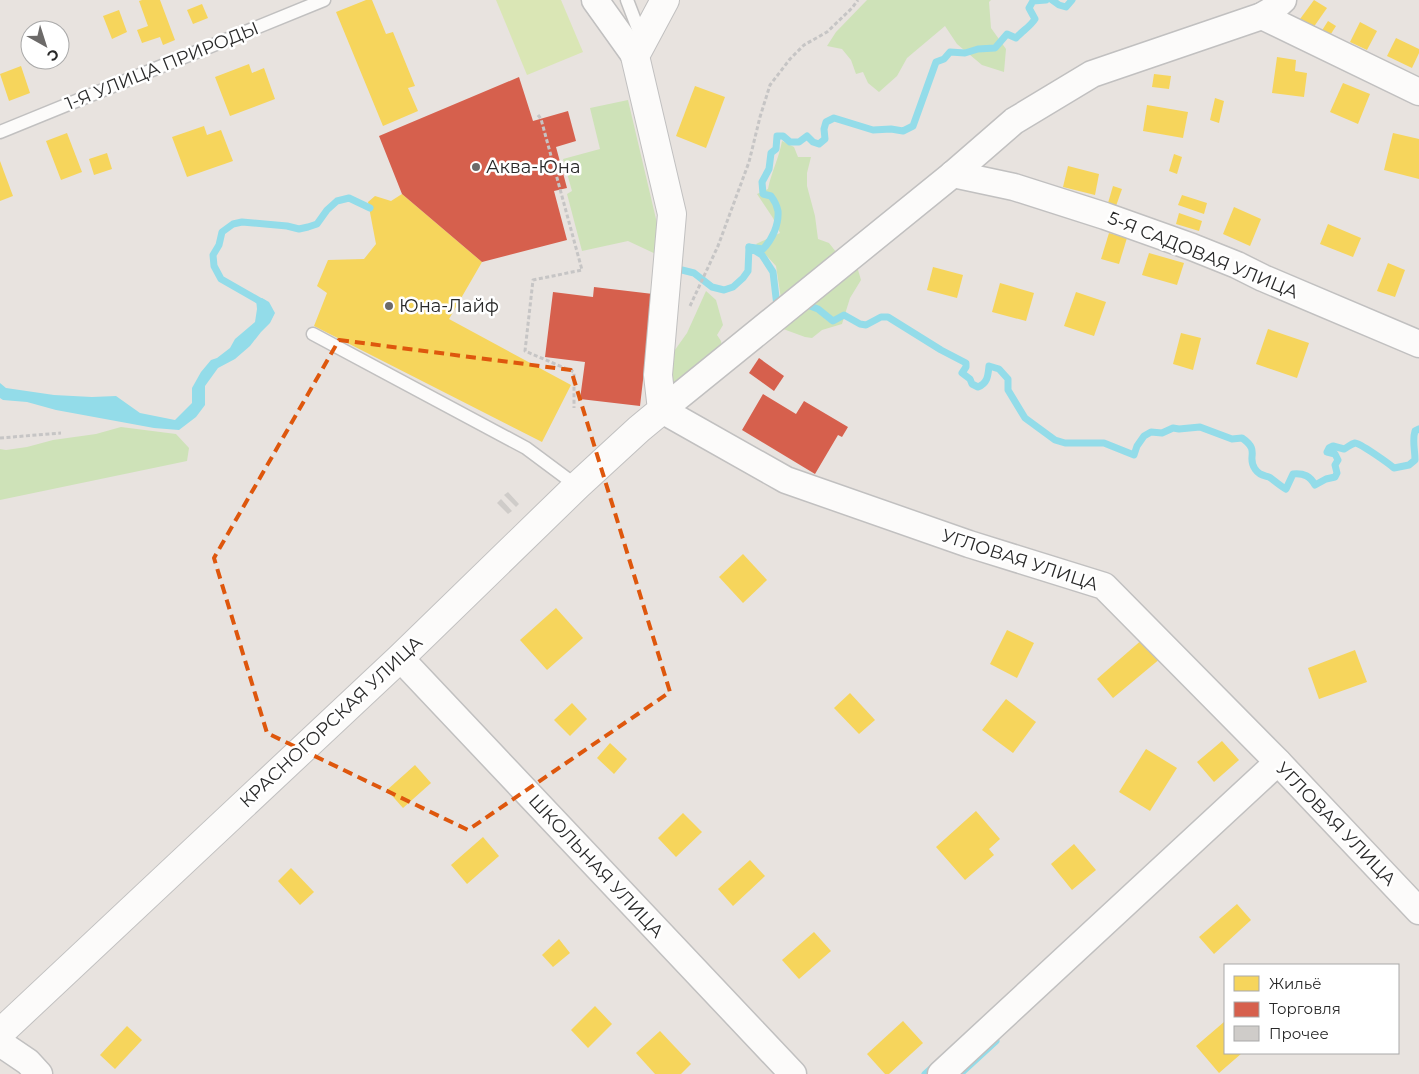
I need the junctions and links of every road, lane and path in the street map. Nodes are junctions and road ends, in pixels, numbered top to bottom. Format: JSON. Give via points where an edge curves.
{"nodes":[{"id":1,"x":324,"y":0,"type":"edge"},
{"id":2,"x":594,"y":0,"type":"edge"},
{"id":3,"x":627,"y":0,"type":"edge"},
{"id":4,"x":665,"y":0,"type":"edge"},
{"id":5,"x":858,"y":0,"type":"edge"},
{"id":6,"x":1283,"y":0,"type":"edge"},
{"id":7,"x":1262,"y":16,"type":"junction"},
{"id":8,"x":639,"y":49,"type":"junction"},
{"id":9,"x":1419,"y":92,"type":"edge"},
{"id":10,"x":538,"y":115,"type":"dead end"},
{"id":11,"x":0,"y":132,"type":"edge"},
{"id":12,"x":954,"y":174,"type":"junction"},
{"id":13,"x":701,"y":286,"type":"dead end"},
{"id":14,"x":313,"y":334,"type":"dead end"},
{"id":15,"x":1419,"y":344,"type":"edge"},
{"id":16,"x":574,"y":408,"type":"dead end"},
{"id":17,"x":662,"y":410,"type":"junction"},
{"id":18,"x":61,"y":434,"type":"dead end"},
{"id":19,"x":0,"y":438,"type":"edge"},
{"id":20,"x":577,"y":486,"type":"junction"},
{"id":21,"x":400,"y":658,"type":"junction"},
{"id":22,"x":1278,"y":762,"type":"junction"},
{"id":23,"x":1419,"y":911,"type":"edge"},
{"id":24,"x":0,"y":1033,"type":"edge"},
{"id":25,"x":0,"y":1043,"type":"edge"},
{"id":26,"x":39,"y":1074,"type":"edge"},
{"id":27,"x":793,"y":1074,"type":"edge"},
{"id":28,"x":942,"y":1074,"type":"edge"}],
"edges":[{"from":1,"to":11,"type":"lane","name":"1-Я УЛИЦА ПРИРОДЫ"},
{"from":2,"to":8,"type":"street"},
{"from":3,"to":8,"type":"lane"},
{"from":4,"to":8,"type":"street"},
{"from":5,"to":13,"type":"path","via":[[827,32],[804,45],[770,86],[749,162]]},
{"from":6,"to":7,"type":"street"},
{"from":7,"to":9,"type":"street"},
{"from":7,"to":12,"type":"street","via":[[1092,74],[1014,121]]},
{"from":8,"to":17,"type":"street","via":[[672,214],[658,375]]},
{"from":10,"to":16,"type":"path","via":[[582,270],[533,280],[525,351],[574,372]]},
{"from":12,"to":15,"type":"street","name":"5-Я САДОВАЯ УЛИЦА","via":[[1014,187],[1192,247]]},
{"from":12,"to":17,"type":"street"},
{"from":14,"to":20,"type":"lane","via":[[526,448]]},
{"from":17,"to":20,"type":"street","name":"КРАСНОГОРСКАЯ УЛИЦА"},
{"from":17,"to":22,"type":"street","name":"УГЛОВАЯ УЛИЦА","via":[[786,480],[969,544],[1104,586]]},
{"from":18,"to":19,"type":"path"},
{"from":20,"to":21,"type":"street","name":"КРАСНОГОРСКАЯ УЛИЦА"},
{"from":21,"to":24,"type":"street","name":"КРАСНОГОРСКАЯ УЛИЦА"},
{"from":21,"to":27,"type":"street","name":"ШКОЛЬНАЯ УЛИЦА"},
{"from":22,"to":23,"type":"street","name":"УГЛОВАЯ УЛИЦА"},
{"from":22,"to":28,"type":"street"},
{"from":25,"to":26,"type":"street","via":[[28,1062]]}]}
